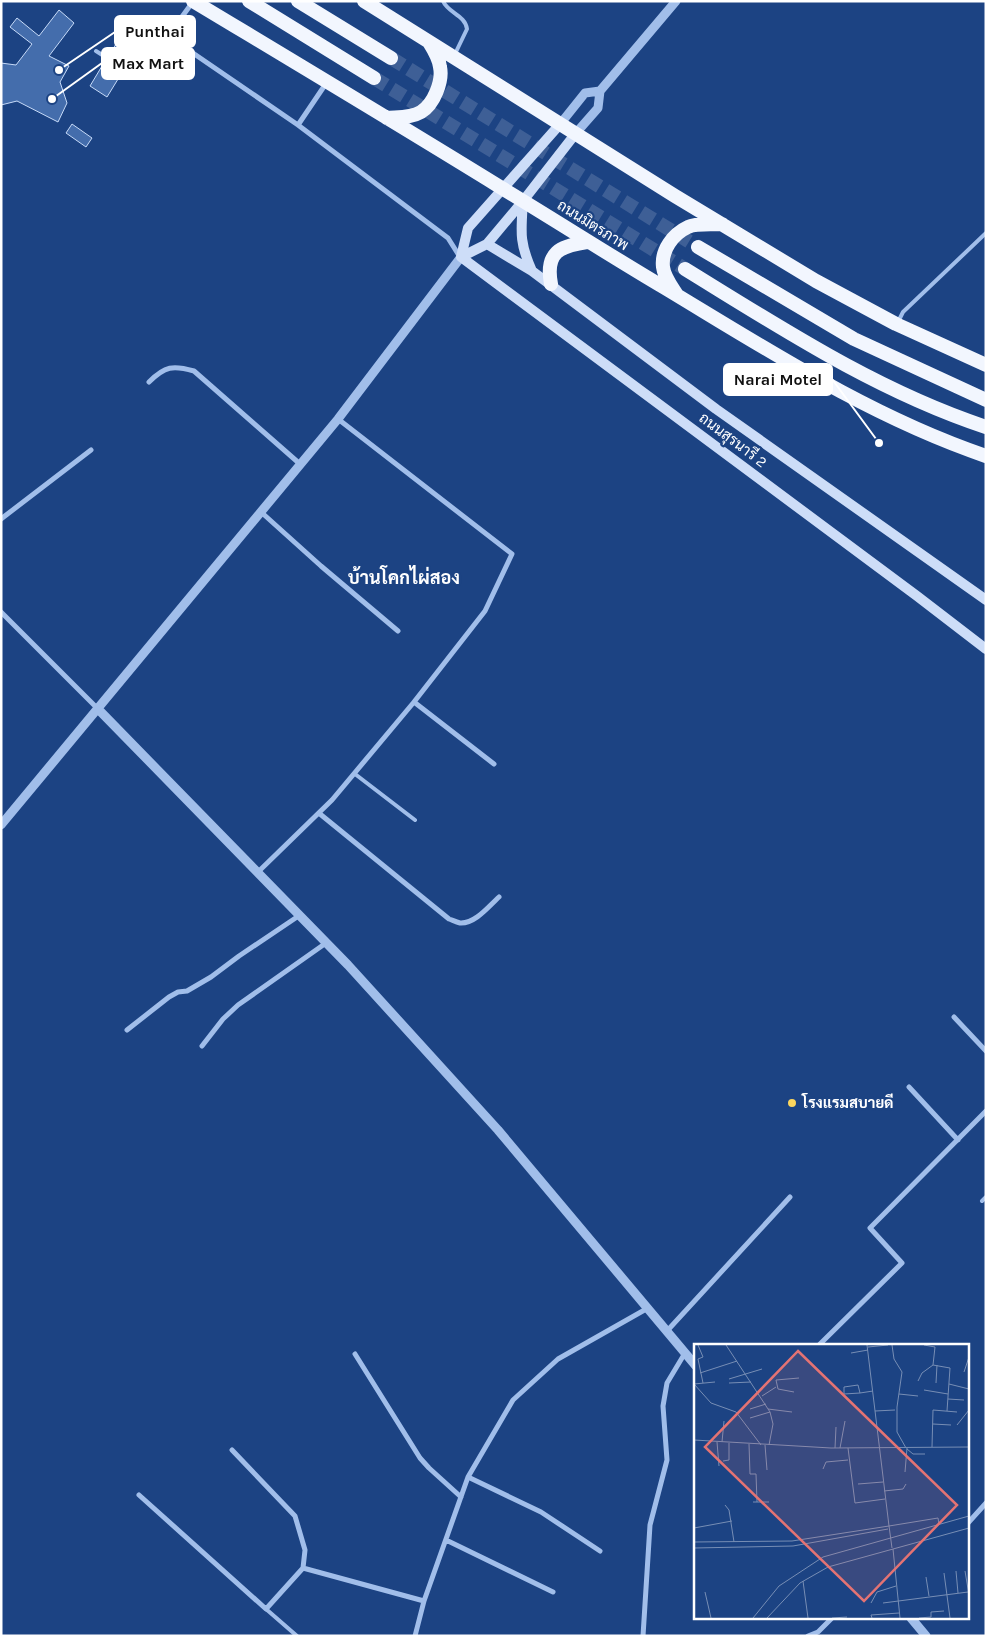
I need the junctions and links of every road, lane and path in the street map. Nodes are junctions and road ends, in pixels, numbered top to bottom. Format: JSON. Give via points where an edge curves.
{"nodes":[{"id":1,"x":193,"y":1,"type":"edge"},
{"id":2,"x":249,"y":1,"type":"edge"},
{"id":3,"x":298,"y":1,"type":"edge"},
{"id":4,"x":364,"y":1,"type":"edge"},
{"id":5,"x":443,"y":1,"type":"edge"},
{"id":6,"x":676,"y":1,"type":"edge"},
{"id":7,"x":427,"y":40,"type":"junction"},
{"id":8,"x":96,"y":51,"type":"dead end"},
{"id":9,"x":454,"y":56,"type":"junction"},
{"id":10,"x":107,"y":58,"type":"dead end"},
{"id":11,"x":391,"y":58,"type":"tunnel mouth"},
{"id":12,"x":125,"y":68,"type":"dead end"},
{"id":13,"x":133,"y":73,"type":"dead end"},
{"id":14,"x":374,"y":78,"type":"tunnel mouth"},
{"id":15,"x":327,"y":82,"type":"junction"},
{"id":16,"x":600,"y":91,"type":"junction"},
{"id":17,"x":387,"y":118,"type":"junction"},
{"id":18,"x":560,"y":123,"type":"junction"},
{"id":19,"x":298,"y":125,"type":"junction"},
{"id":20,"x":576,"y":134,"type":"junction"},
{"id":21,"x":502,"y":188,"type":"junction"},
{"id":22,"x":524,"y":201,"type":"junction"},
{"id":23,"x":722,"y":224,"type":"junction"},
{"id":24,"x":986,"y":233,"type":"edge"},
{"id":25,"x":587,"y":242,"type":"junction"},
{"id":26,"x":487,"y":244,"type":"junction"},
{"id":27,"x":698,"y":247,"type":"tunnel mouth"},
{"id":28,"x":461,"y":257,"type":"junction"},
{"id":29,"x":685,"y":269,"type":"tunnel mouth"},
{"id":30,"x":532,"y":271,"type":"junction"},
{"id":31,"x":551,"y":284,"type":"junction"},
{"id":32,"x":677,"y":296,"type":"junction"},
{"id":33,"x":896,"y":324,"type":"junction"},
{"id":34,"x":986,"y":365,"type":"edge"},
{"id":35,"x":148,"y":382,"type":"dead end"},
{"id":36,"x":986,"y":400,"type":"edge"},
{"id":37,"x":338,"y":419,"type":"junction"},
{"id":38,"x":986,"y":426,"type":"edge"},
{"id":39,"x":91,"y":450,"type":"dead end"},
{"id":40,"x":986,"y":456,"type":"edge"},
{"id":41,"x":300,"y":464,"type":"junction"},
{"id":42,"x":261,"y":512,"type":"junction"},
{"id":43,"x":1,"y":519,"type":"edge"},
{"id":44,"x":986,"y":600,"type":"edge"},
{"id":45,"x":1,"y":612,"type":"edge"},
{"id":46,"x":398,"y":631,"type":"dead end"},
{"id":47,"x":986,"y":649,"type":"edge"},
{"id":48,"x":414,"y":702,"type":"junction"},
{"id":49,"x":98,"y":709,"type":"junction"},
{"id":50,"x":494,"y":764,"type":"dead end"},
{"id":51,"x":355,"y":774,"type":"junction"},
{"id":52,"x":320,"y":814,"type":"junction"},
{"id":53,"x":415,"y":820,"type":"dead end"},
{"id":54,"x":1,"y":825,"type":"edge"},
{"id":55,"x":257,"y":873,"type":"junction"},
{"id":56,"x":499,"y":896,"type":"dead end"},
{"id":57,"x":300,"y":915,"type":"junction"},
{"id":58,"x":326,"y":943,"type":"junction"},
{"id":59,"x":954,"y":1017,"type":"dead end"},
{"id":60,"x":127,"y":1030,"type":"dead end"},
{"id":61,"x":202,"y":1046,"type":"dead end"},
{"id":62,"x":986,"y":1051,"type":"edge"},
{"id":63,"x":909,"y":1087,"type":"dead end"},
{"id":64,"x":986,"y":1111,"type":"edge"},
{"id":65,"x":958,"y":1140,"type":"junction"},
{"id":66,"x":790,"y":1196,"type":"dead end"},
{"id":67,"x":986,"y":1197,"type":"edge"},
{"id":68,"x":982,"y":1201,"type":"dead end"},
{"id":69,"x":648,"y":1308,"type":"junction"},
{"id":70,"x":667,"y":1331,"type":"junction"},
{"id":71,"x":820,"y":1344,"type":"edge"},
{"id":72,"x":685,"y":1353,"type":"junction"},
{"id":73,"x":355,"y":1354,"type":"dead end"},
{"id":74,"x":694,"y":1364,"type":"edge"},
{"id":75,"x":232,"y":1450,"type":"dead end"},
{"id":76,"x":468,"y":1477,"type":"junction"},
{"id":77,"x":139,"y":1496,"type":"dead end"},
{"id":78,"x":461,"y":1497,"type":"junction"},
{"id":79,"x":986,"y":1503,"type":"edge"},
{"id":80,"x":970,"y":1520,"type":"edge"},
{"id":81,"x":446,"y":1540,"type":"junction"},
{"id":82,"x":600,"y":1551,"type":"dead end"},
{"id":83,"x":303,"y":1568,"type":"junction"},
{"id":84,"x":553,"y":1592,"type":"dead end"},
{"id":85,"x":424,"y":1601,"type":"junction"},
{"id":86,"x":266,"y":1609,"type":"junction"},
{"id":87,"x":830,"y":1620,"type":"edge"},
{"id":88,"x":913,"y":1620,"type":"edge"},
{"id":89,"x":297,"y":1636,"type":"edge"},
{"id":90,"x":415,"y":1636,"type":"edge"},
{"id":91,"x":642,"y":1636,"type":"edge"},
{"id":92,"x":808,"y":1636,"type":"edge"},
{"id":93,"x":926,"y":1636,"type":"edge"}],
"edges":[{"from":1,"to":15,"type":"highway","name":"ถนนมิตรภาพ"},
{"from":1,"to":19,"type":"street","via":[[168,36]]},
{"from":2,"to":14,"type":"highway"},
{"from":3,"to":11,"type":"highway"},
{"from":4,"to":7,"type":"highway"},
{"from":5,"to":9,"type":"lane","via":[[466,24],[467,29]]},
{"from":6,"to":16,"type":"street"},
{"from":7,"to":9,"type":"highway"},
{"from":7,"to":17,"type":"highway","via":[[440,66],[441,75],[434,96],[421,112],[408,117]]},
{"from":8,"to":10,"type":"lane"},
{"from":9,"to":18,"type":"highway"},
{"from":12,"to":13,"type":"lane"},
{"from":15,"to":17,"type":"highway","name":"ถนนมิตรภาพ"},
{"from":15,"to":19,"type":"street"},
{"from":16,"to":18,"type":"street","via":[[585,94]]},
{"from":16,"to":20,"type":"street","via":[[598,108]]},
{"from":17,"to":21,"type":"highway","name":"ถนนมิตรภาพ"},
{"from":18,"to":20,"type":"highway"},
{"from":18,"to":21,"type":"main road"},
{"from":19,"to":28,"type":"street","via":[[448,238]]},
{"from":20,"to":22,"type":"main road"},
{"from":20,"to":23,"type":"highway"},
{"from":21,"to":22,"type":"highway","name":"ถนนมิตรภาพ"},
{"from":21,"to":28,"type":"main road","via":[[468,228]]},
{"from":22,"to":25,"type":"highway","name":"ถนนมิตรภาพ"},
{"from":22,"to":26,"type":"main road"},
{"from":22,"to":30,"type":"main road","via":[[521,237]]},
{"from":23,"to":32,"type":"highway","via":[[689,226],[671,239],[663,266]]},
{"from":23,"to":33,"type":"highway","via":[[816,281]]},
{"from":24,"to":33,"type":"lane","via":[[903,312]]},
{"from":25,"to":31,"type":"highway","via":[[560,249],[550,265]]},
{"from":25,"to":32,"type":"highway","name":"ถนนมิตรภาพ"},
{"from":26,"to":28,"type":"main road"},
{"from":26,"to":30,"type":"main road","name":"ถนนสุรนารี 2"},
{"from":27,"to":36,"type":"highway","via":[[854,339]]},
{"from":28,"to":37,"type":"street"},
{"from":28,"to":47,"type":"main road","name":"ถนนสุรนารี 2"},
{"from":29,"to":38,"type":"highway","via":[[838,362],[902,393]]},
{"from":30,"to":31,"type":"main road","name":"ถนนสุรนารี 2"},
{"from":31,"to":44,"type":"main road","name":"ถนนสุรนารี 2","via":[[716,409]]},
{"from":32,"to":40,"type":"highway","name":"ถนนมิตรภาพ","via":[[870,407]]},
{"from":33,"to":34,"type":"highway"},
{"from":35,"to":41,"type":"street","via":[[168,367],[194,372]]},
{"from":37,"to":41,"type":"street"},
{"from":37,"to":48,"type":"street","via":[[512,554],[485,611]]},
{"from":39,"to":43,"type":"street"},
{"from":41,"to":42,"type":"street"},
{"from":42,"to":46,"type":"street"},
{"from":42,"to":49,"type":"street"},
{"from":45,"to":49,"type":"street"},
{"from":48,"to":50,"type":"street"},
{"from":48,"to":51,"type":"street"},
{"from":49,"to":54,"type":"street"},
{"from":49,"to":55,"type":"street"},
{"from":51,"to":52,"type":"street"},
{"from":51,"to":53,"type":"lane"},
{"from":52,"to":55,"type":"street"},
{"from":52,"to":56,"type":"street","via":[[449,919],[469,922]]},
{"from":55,"to":57,"type":"street"},
{"from":57,"to":58,"type":"street"},
{"from":57,"to":60,"type":"street","via":[[211,977],[169,997]]},
{"from":58,"to":61,"type":"street","via":[[238,1005]]},
{"from":58,"to":69,"type":"street","via":[[498,1130]]},
{"from":59,"to":62,"type":"street"},
{"from":63,"to":65,"type":"street"},
{"from":64,"to":65,"type":"street"},
{"from":65,"to":71,"type":"street","via":[[870,1228],[902,1264]]},
{"from":66,"to":70,"type":"street"},
{"from":67,"to":68,"type":"lane"},
{"from":69,"to":70,"type":"street"},
{"from":69,"to":76,"type":"street","via":[[558,1359],[513,1400]]},
{"from":70,"to":72,"type":"street"},
{"from":72,"to":74,"type":"street"},
{"from":72,"to":91,"type":"street","via":[[668,1383],[663,1406],[667,1460],[650,1525]]},
{"from":73,"to":78,"type":"street","via":[[420,1458]]},
{"from":75,"to":83,"type":"street","via":[[295,1516],[305,1550]]},
{"from":76,"to":78,"type":"street"},
{"from":76,"to":82,"type":"street","via":[[541,1512]]},
{"from":77,"to":86,"type":"street"},
{"from":78,"to":81,"type":"street"},
{"from":79,"to":80,"type":"street"},
{"from":81,"to":84,"type":"street"},
{"from":81,"to":85,"type":"street"},
{"from":83,"to":85,"type":"street"},
{"from":83,"to":86,"type":"street"},
{"from":85,"to":90,"type":"street"},
{"from":86,"to":89,"type":"lane"},
{"from":87,"to":92,"type":"street","via":[[818,1632]]},
{"from":88,"to":93,"type":"street"}]}
